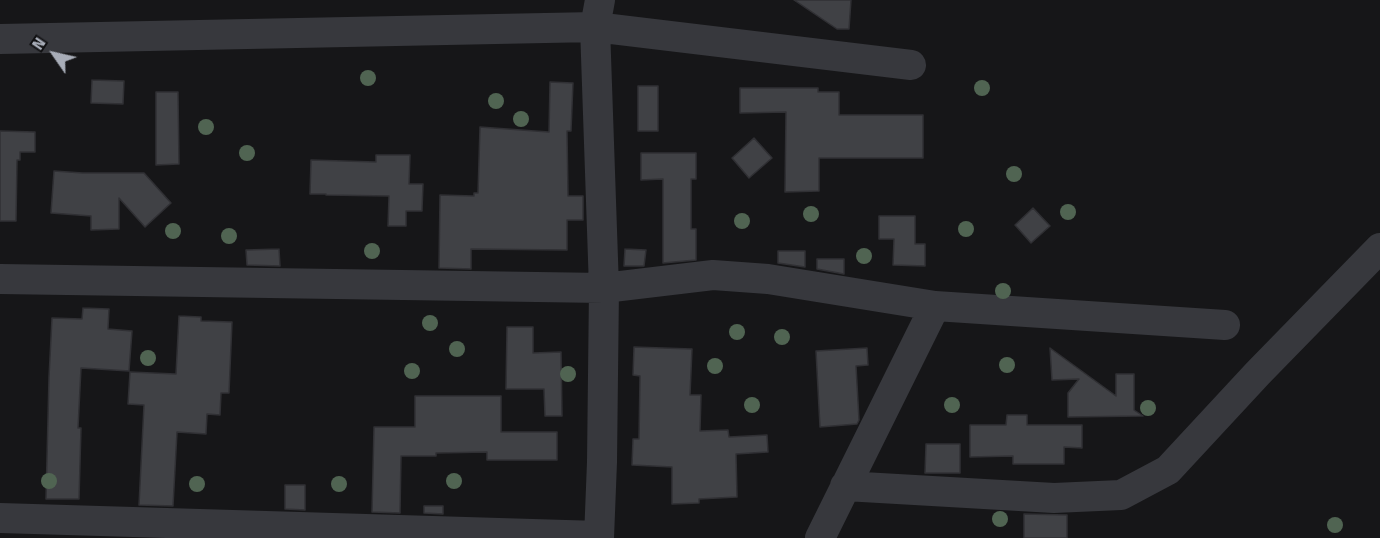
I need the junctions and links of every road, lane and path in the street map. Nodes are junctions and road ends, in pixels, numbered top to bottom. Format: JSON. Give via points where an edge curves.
{"nodes":[{"id":1,"x":598,"y":14,"type":"edge"},
{"id":2,"x":0,"y":39,"type":"edge"},
{"id":3,"x":911,"y":65,"type":"dead end"},
{"id":4,"x":1380,"y":248,"type":"edge"},
{"id":5,"x":0,"y":279,"type":"edge"},
{"id":6,"x":604,"y":288,"type":"junction"},
{"id":7,"x":935,"y":306,"type":"junction"},
{"id":8,"x":1225,"y":325,"type":"dead end"},
{"id":9,"x":845,"y":486,"type":"junction"},
{"id":10,"x":0,"y":518,"type":"edge"},
{"id":11,"x":599,"y":537,"type":"edge"},
{"id":12,"x":820,"y":538,"type":"edge"}],
"edges":[{"from":1,"to":2,"type":"street"},
{"from":1,"to":3,"type":"street"},
{"from":1,"to":6,"type":"street"},
{"from":4,"to":9,"type":"street","via":[[1168,470],[1121,495],[1054,498]]},
{"from":5,"to":6,"type":"street"},
{"from":6,"to":7,"type":"street","via":[[713,275],[768,279]]},
{"from":6,"to":11,"type":"street"},
{"from":7,"to":8,"type":"street"},
{"from":7,"to":9,"type":"street"},
{"from":9,"to":12,"type":"street"},
{"from":10,"to":11,"type":"street"}]}
